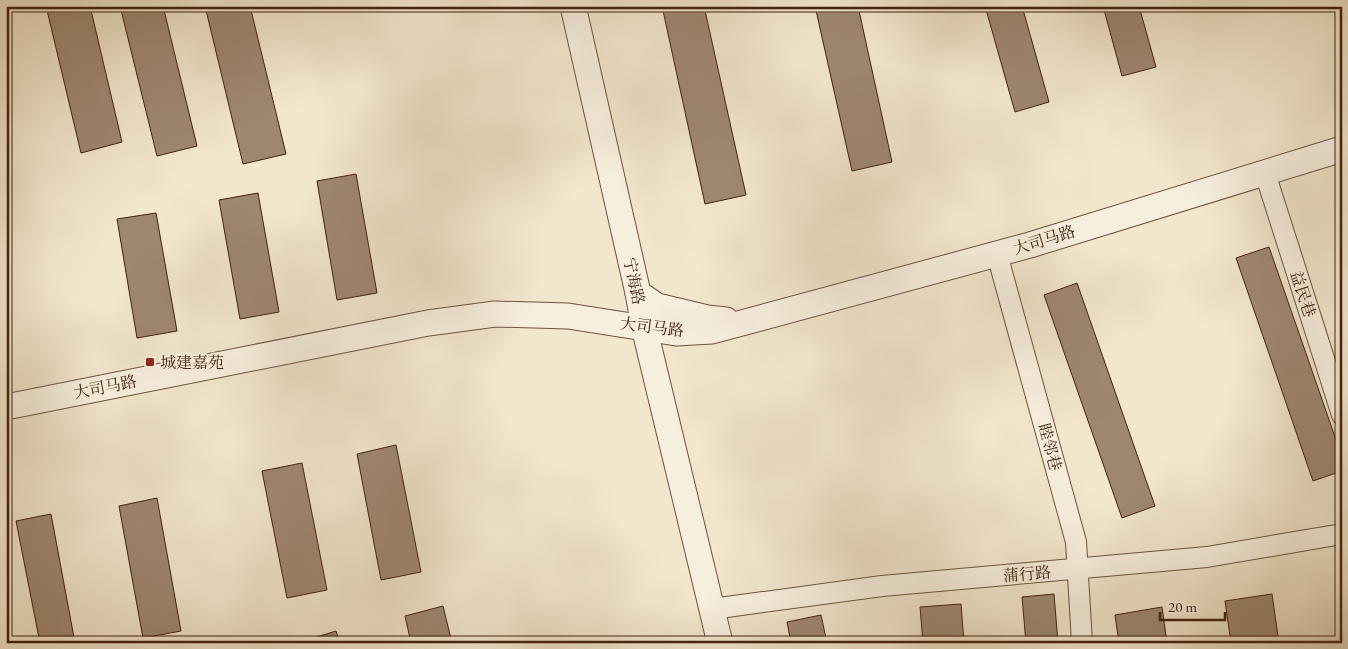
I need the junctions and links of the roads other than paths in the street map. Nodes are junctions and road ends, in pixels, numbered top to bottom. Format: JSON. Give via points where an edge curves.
{"nodes":[{"id":1,"x":573,"y":6,"type":"edge"},
{"id":2,"x":1342,"y":150,"type":"edge"},
{"id":3,"x":1264,"y":173,"type":"junction"},
{"id":4,"x":997,"y":254,"type":"junction"},
{"id":5,"x":638,"y":293,"type":"junction"},
{"id":6,"x":748,"y":322,"type":"junction"},
{"id":7,"x":644,"y":327,"type":"junction"},
{"id":8,"x":6,"y":407,"type":"edge"},
{"id":9,"x":1342,"y":415,"type":"edge"},
{"id":10,"x":1342,"y":534,"type":"edge"},
{"id":11,"x":1077,"y":569,"type":"junction"},
{"id":12,"x":712,"y":609,"type":"junction"},
{"id":13,"x":720,"y":643,"type":"edge"},
{"id":14,"x":1082,"y":643,"type":"edge"}],
"edges":[{"from":1,"to":5,"type":"street","name":"宁海路"},
{"from":2,"to":3,"type":"street","name":"大司马路"},
{"from":3,"to":4,"type":"street","name":"大司马路"},
{"from":3,"to":9,"type":"street","name":"益民巷"},
{"from":4,"to":6,"type":"street","name":"大司马路"},
{"from":4,"to":11,"type":"street","name":"睦邻巷","via":[[1076,542]]},
{"from":5,"to":6,"type":"street","via":[[657,306],[707,318]]},
{"from":5,"to":7,"type":"street","name":"宁海路"},
{"from":6,"to":7,"type":"street","name":"大司马路","via":[[712,331],[676,333]]},
{"from":7,"to":8,"type":"street","name":"大司马路","via":[[568,316],[485,316],[428,323]]},
{"from":7,"to":12,"type":"street","name":"宁海路"},
{"from":10,"to":11,"type":"street","name":"蒲行路","via":[[1207,557]]},
{"from":11,"to":12,"type":"street","name":"蒲行路","via":[[882,586]]},
{"from":11,"to":14,"type":"street","name":"睦邻巷"},
{"from":12,"to":13,"type":"street","name":"宁海路"}]}
